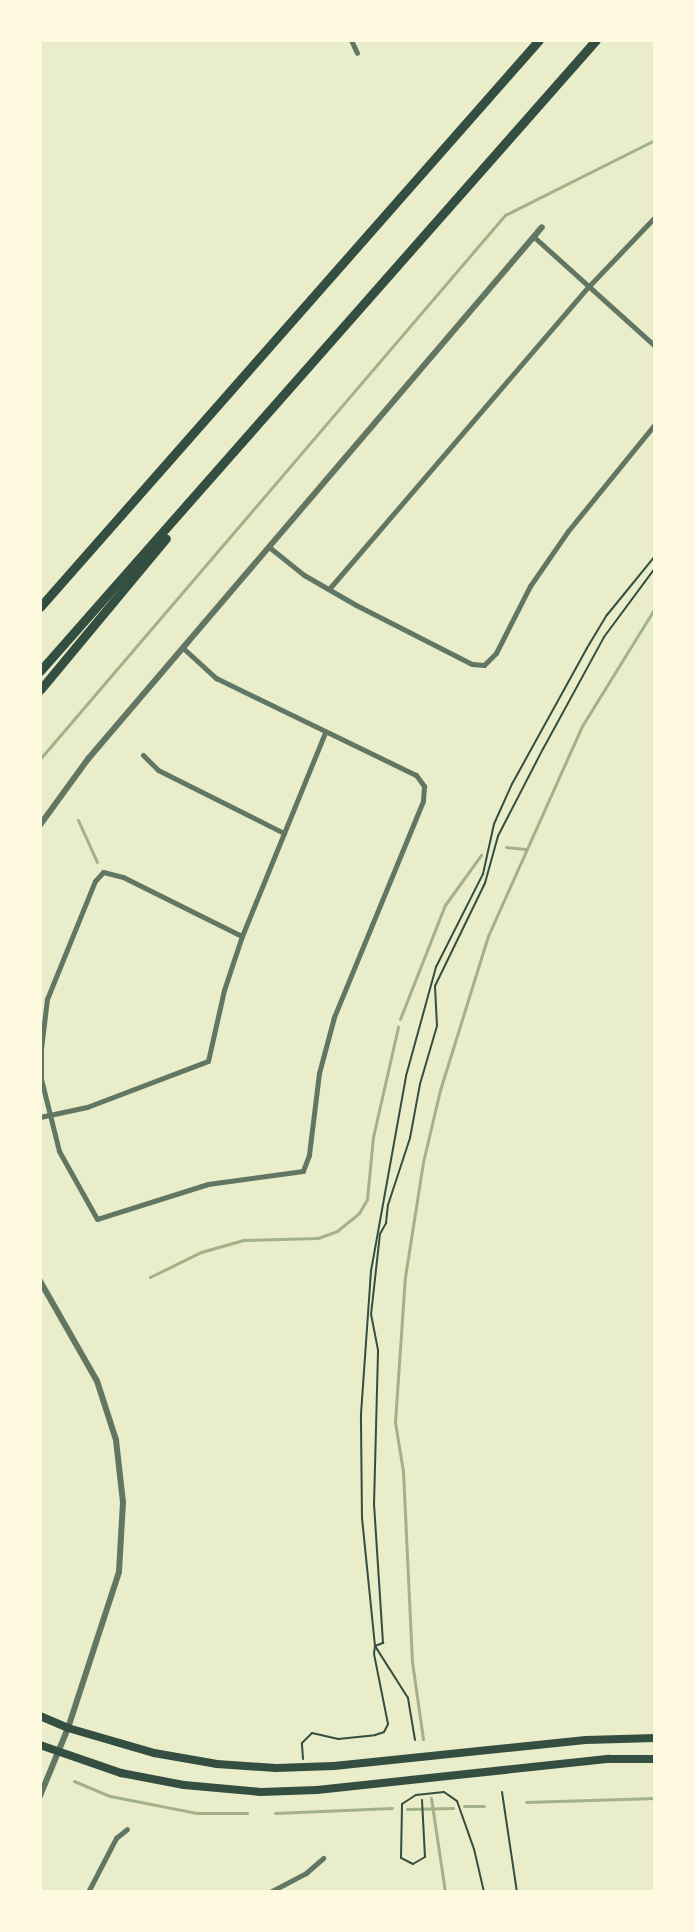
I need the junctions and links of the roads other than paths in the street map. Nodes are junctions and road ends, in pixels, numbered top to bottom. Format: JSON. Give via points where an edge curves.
{"nodes":[{"id":1,"x":351,"y":40,"type":"edge"},
{"id":2,"x":539,"y":40,"type":"edge"},
{"id":3,"x":596,"y":40,"type":"edge"},
{"id":4,"x":357,"y":53,"type":"dead end"},
{"id":5,"x":655,"y":217,"type":"edge"},
{"id":6,"x":542,"y":227,"type":"dead end"},
{"id":7,"x":534,"y":237,"type":"junction"},
{"id":8,"x":589,"y":286,"type":"junction"},
{"id":9,"x":655,"y":346,"type":"edge"},
{"id":10,"x":289,"y":389,"type":"junction"},
{"id":11,"x":655,"y":424,"type":"edge"},
{"id":12,"x":269,"y":547,"type":"junction"},
{"id":13,"x":89,"y":551,"type":"junction"},
{"id":14,"x":329,"y":589,"type":"junction"},
{"id":15,"x":40,"y":600,"type":"edge"},
{"id":16,"x":40,"y":607,"type":"edge"},
{"id":17,"x":183,"y":648,"type":"junction"},
{"id":18,"x":40,"y":671,"type":"edge"},
{"id":19,"x":40,"y":690,"type":"edge"},
{"id":20,"x":325,"y":733,"type":"junction"},
{"id":21,"x":143,"y":755,"type":"dead end"},
{"id":22,"x":40,"y":825,"type":"edge"},
{"id":23,"x":284,"y":833,"type":"junction"},
{"id":24,"x":242,"y":936,"type":"junction"},
{"id":25,"x":48,"y":1114,"type":"junction"},
{"id":26,"x":40,"y":1117,"type":"edge"},
{"id":27,"x":40,"y":1281,"type":"edge"},
{"id":28,"x":40,"y":1716,"type":"edge"},
{"id":29,"x":68,"y":1728,"type":"junction"},
{"id":30,"x":655,"y":1738,"type":"edge"},
{"id":31,"x":40,"y":1745,"type":"edge"},
{"id":32,"x":58,"y":1752,"type":"junction"},
{"id":33,"x":655,"y":1759,"type":"edge"},
{"id":34,"x":40,"y":1796,"type":"edge"},
{"id":35,"x":127,"y":1829,"type":"dead end"},
{"id":36,"x":323,"y":1858,"type":"dead end"},
{"id":37,"x":88,"y":1892,"type":"edge"},
{"id":38,"x":270,"y":1892,"type":"edge"}],
"edges":[{"from":1,"to":4,"type":"street"},
{"from":2,"to":13,"type":"highway"},
{"from":3,"to":10,"type":"highway"},
{"from":5,"to":8,"type":"street"},
{"from":6,"to":7,"type":"street"},
{"from":7,"to":8,"type":"street"},
{"from":7,"to":12,"type":"street"},
{"from":8,"to":9,"type":"street"},
{"from":8,"to":14,"type":"street"},
{"from":10,"to":18,"type":"highway"},
{"from":10,"to":19,"type":"highway"},
{"from":11,"to":14,"type":"street","via":[[568,531],[484,665],[472,664]]},
{"from":12,"to":14,"type":"street"},
{"from":12,"to":17,"type":"street"},
{"from":13,"to":15,"type":"highway"},
{"from":13,"to":16,"type":"highway"},
{"from":17,"to":20,"type":"street","via":[[216,678]]},
{"from":17,"to":22,"type":"street","via":[[88,759]]},
{"from":20,"to":23,"type":"street"},
{"from":20,"to":25,"type":"street","via":[[416,775],[424,786],[423,801],[334,1017],[303,1171],[208,1184],[97,1219],[59,1151]]},
{"from":21,"to":23,"type":"street","via":[[158,770]]},
{"from":23,"to":24,"type":"street"},
{"from":24,"to":25,"type":"street","via":[[208,1061],[87,1107]]},
{"from":24,"to":25,"type":"street","via":[[103,872],[47,999],[41,1079]]},
{"from":25,"to":26,"type":"street"},
{"from":27,"to":29,"type":"street","via":[[97,1381],[116,1440],[123,1502],[119,1572]]},
{"from":28,"to":29,"type":"main road"},
{"from":29,"to":30,"type":"main road","via":[[187,1760],[304,1768]]},
{"from":29,"to":32,"type":"street"},
{"from":31,"to":32,"type":"main road"},
{"from":32,"to":33,"type":"main road","via":[[121,1773],[261,1792]]},
{"from":32,"to":34,"type":"street"},
{"from":35,"to":37,"type":"street","via":[[116,1838]]},
{"from":36,"to":38,"type":"street"}]}
